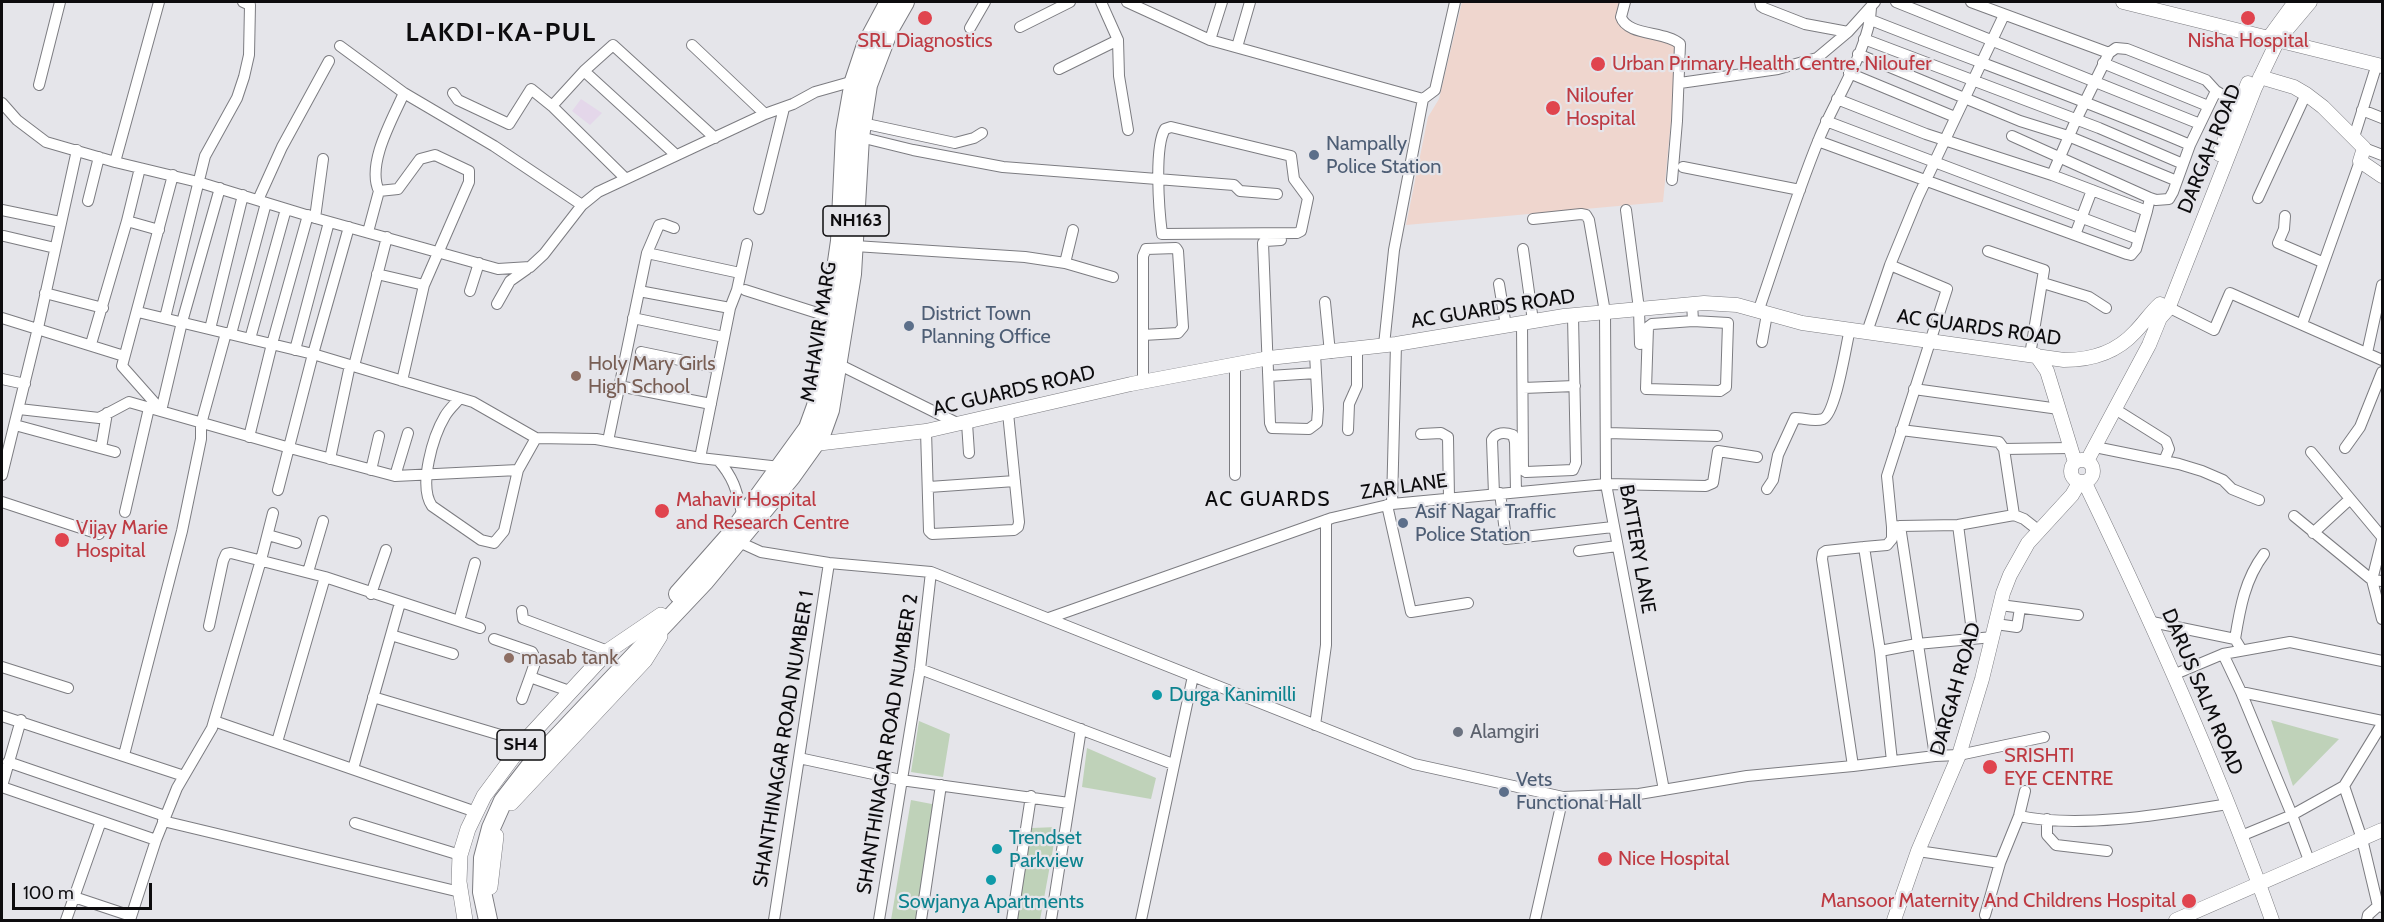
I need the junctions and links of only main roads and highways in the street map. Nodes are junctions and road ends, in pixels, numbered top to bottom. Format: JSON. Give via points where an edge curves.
{"nodes":[{"id":1,"x":889,"y":2,"type":"edge"},
{"id":2,"x":904,"y":2,"type":"edge"},
{"id":3,"x":2122,"y":2,"type":"edge"},
{"id":4,"x":2295,"y":2,"type":"edge"},
{"id":5,"x":2310,"y":2,"type":"edge"},
{"id":6,"x":2273,"y":39,"type":"junction"},
{"id":7,"x":2379,"y":65,"type":"edge"},
{"id":8,"x":2260,"y":77,"type":"junction"},
{"id":9,"x":2382,"y":177,"type":"edge"},
{"id":10,"x":844,"y":273,"type":"junction"},
{"id":11,"x":2163,"y":310,"type":"junction"},
{"id":12,"x":2033,"y":355,"type":"junction"},
{"id":13,"x":815,"y":444,"type":"junction"},
{"id":14,"x":2081,"y":462,"type":"junction"},
{"id":15,"x":2082,"y":483,"type":"junction"},
{"id":16,"x":664,"y":619,"type":"junction"},
{"id":17,"x":616,"y":662,"type":"junction"},
{"id":18,"x":2382,"y":830,"type":"edge"},
{"id":19,"x":2259,"y":885,"type":"junction"},
{"id":20,"x":465,"y":921,"type":"edge"},
{"id":21,"x":477,"y":921,"type":"edge"},
{"id":22,"x":488,"y":921,"type":"edge"},
{"id":23,"x":497,"y":921,"type":"edge"},
{"id":24,"x":1894,"y":921,"type":"edge"},
{"id":25,"x":2176,"y":921,"type":"edge"},
{"id":26,"x":2272,"y":921,"type":"edge"}],
"edges":[{"from":1,"to":10,"type":"highway","name":"MAHAVIR MARG","number":"NH163","via":[[866,45],[854,81],[845,132],[840,241]]},
{"from":2,"to":10,"type":"highway","name":"MAHAVIR MARG","number":"NH163","via":[[868,85],[861,130],[855,246]]},
{"from":3,"to":6,"type":"main road"},
{"from":4,"to":6,"type":"main road","name":"DARGAH ROAD"},
{"from":5,"to":6,"type":"main road","name":"DARGAH ROAD"},
{"from":6,"to":7,"type":"main road"},
{"from":6,"to":8,"type":"main road","name":"DARGAH ROAD"},
{"from":6,"to":11,"type":"main road","name":"DARGAH ROAD","via":[[2238,104]]},
{"from":8,"to":9,"type":"main road","via":[[2294,87],[2323,107],[2354,137],[2362,155]]},
{"from":8,"to":11,"type":"main road","name":"DARGAH ROAD"},
{"from":10,"to":13,"type":"highway","name":"MAHAVIR MARG","number":"NH163","via":[[838,364],[830,410]]},
{"from":10,"to":16,"type":"highway","name":"MAHAVIR MARG","number":"NH163","via":[[830,317],[816,406],[807,428]]},
{"from":11,"to":12,"type":"main road","name":"AC GUARDS ROAD","via":[[2109,353],[2085,360]]},
{"from":11,"to":14,"type":"main road","name":"DARGAH ROAD","via":[[2149,345],[2095,447]]},
{"from":12,"to":13,"type":"main road","name":"AC GUARDS ROAD","via":[[1802,323],[1737,305],[1692,303],[1528,322],[1357,350],[1269,358],[1143,381],[926,431]]},
{"from":12,"to":14,"type":"main road","via":[[2047,371],[2070,448]]},
{"from":13,"to":16,"type":"highway","name":"MAHAVIR MARG","number":"NH163","via":[[740,542]]},
{"from":14,"to":15,"type":"main road","via":[[2071,468],[2072,476]]},
{"from":14,"to":15,"type":"main road","via":[[2092,465],[2094,472],[2091,479]]},
{"from":15,"to":19,"type":"main road","name":"DARUS SALM ROAD","via":[[2152,622]]},
{"from":15,"to":24,"type":"main road","name":"DARGAH ROAD","via":[[2038,530],[2018,559],[2003,593],[1959,755],[1918,851]]},
{"from":16,"to":17,"type":"highway","number":"NH163"},
{"from":16,"to":23,"type":"main road","number":"SH4","via":[[645,660],[511,802],[495,838],[490,887]]},
{"from":17,"to":20,"type":"main road","number":"SH4","via":[[572,692],[524,742],[476,812],[460,855]]},
{"from":17,"to":21,"type":"highway","number":"NH163","via":[[522,759],[496,795],[472,855],[471,888]]},
{"from":17,"to":22,"type":"highway","number":"NH163","via":[[503,801],[483,858],[482,892]]},
{"from":18,"to":19,"type":"main road"},
{"from":19,"to":25,"type":"main road"},
{"from":19,"to":26,"type":"main road","name":"DARUS SALM ROAD"}]}
